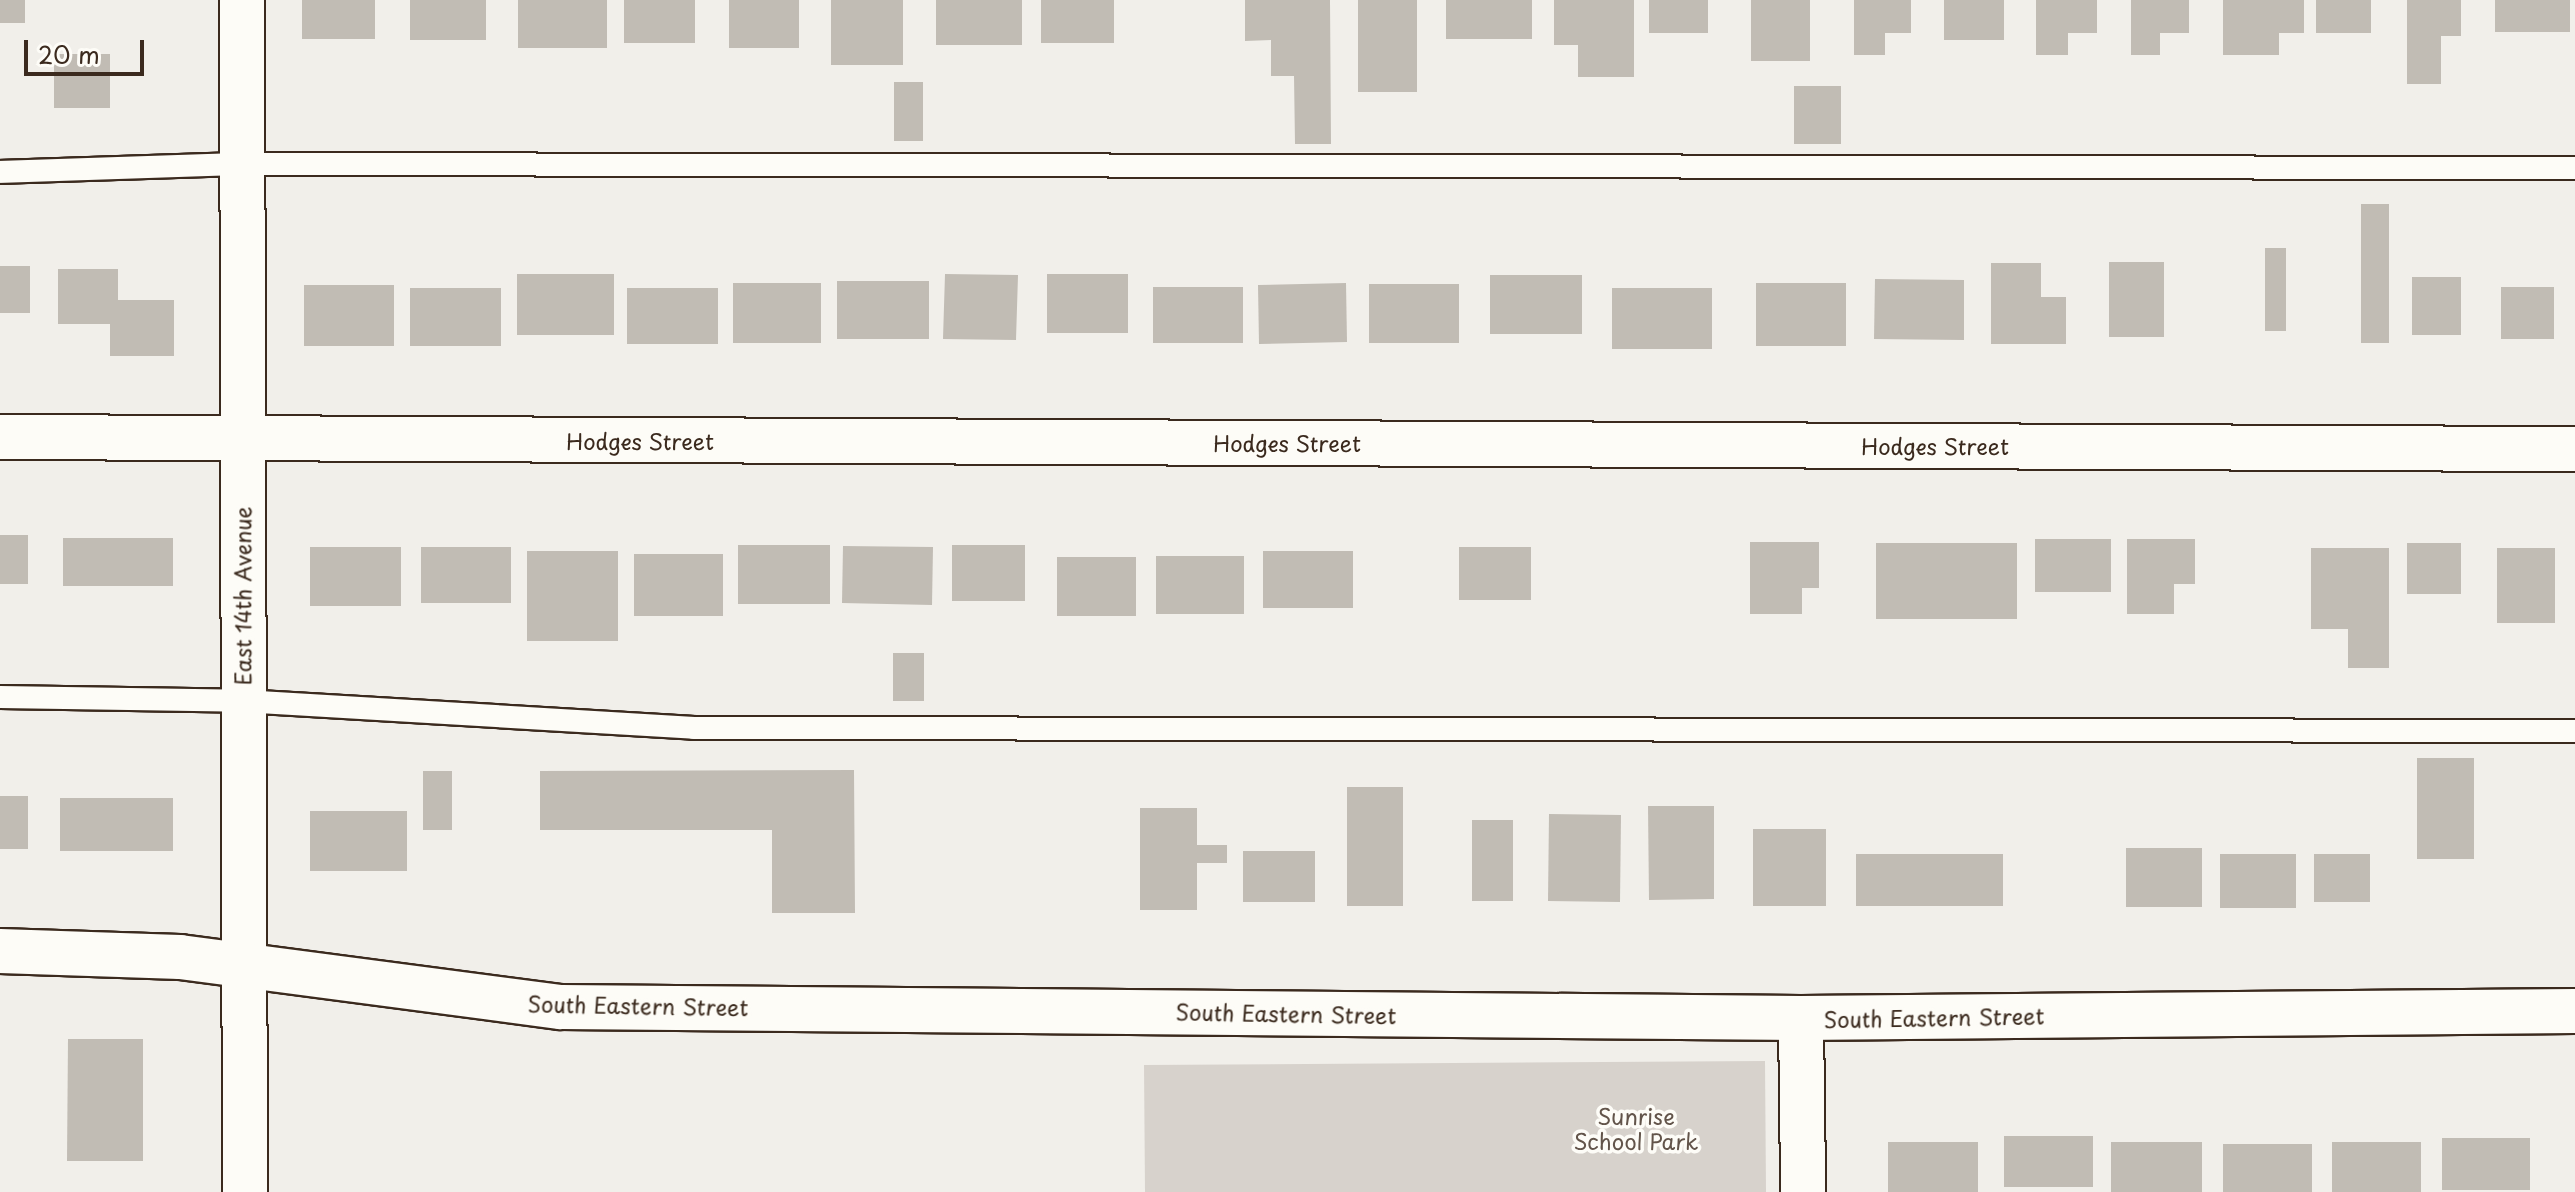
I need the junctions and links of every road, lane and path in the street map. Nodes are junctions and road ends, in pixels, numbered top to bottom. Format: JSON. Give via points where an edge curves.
{"nodes":[{"id":1,"x":242,"y":0,"type":"edge"},
{"id":2,"x":242,"y":164,"type":"junction"},
{"id":3,"x":2575,"y":168,"type":"edge"},
{"id":4,"x":0,"y":172,"type":"edge"},
{"id":5,"x":0,"y":437,"type":"edge"},
{"id":6,"x":242,"y":439,"type":"junction"},
{"id":7,"x":2575,"y":449,"type":"edge"},
{"id":8,"x":0,"y":697,"type":"edge"},
{"id":9,"x":242,"y":701,"type":"junction"},
{"id":10,"x":2575,"y":731,"type":"edge"},
{"id":11,"x":0,"y":951,"type":"edge"},
{"id":12,"x":242,"y":964,"type":"junction"},
{"id":13,"x":2575,"y":1011,"type":"edge"},
{"id":14,"x":1801,"y":1018,"type":"junction"},
{"id":15,"x":245,"y":1192,"type":"edge"},
{"id":16,"x":1803,"y":1192,"type":"edge"}],
"edges":[{"from":1,"to":2,"type":"street","name":"East 14th Avenue"},
{"from":2,"to":3,"type":"lane"},
{"from":2,"to":4,"type":"lane"},
{"from":2,"to":6,"type":"street","name":"East 14th Avenue"},
{"from":5,"to":6,"type":"street","name":"Hodges Street"},
{"from":6,"to":7,"type":"street","name":"Hodges Street"},
{"from":6,"to":9,"type":"street","name":"East 14th Avenue"},
{"from":8,"to":9,"type":"lane"},
{"from":9,"to":10,"type":"lane","via":[[694,728]]},
{"from":9,"to":12,"type":"street","name":"East 14th Avenue"},
{"from":11,"to":12,"type":"street","name":"South Eastern Street"},
{"from":12,"to":14,"type":"street","name":"South Eastern Street","via":[[561,1007]]},
{"from":12,"to":15,"type":"street","name":"East 14th Avenue"},
{"from":13,"to":14,"type":"street","name":"South Eastern Street"},
{"from":14,"to":16,"type":"street"}]}
